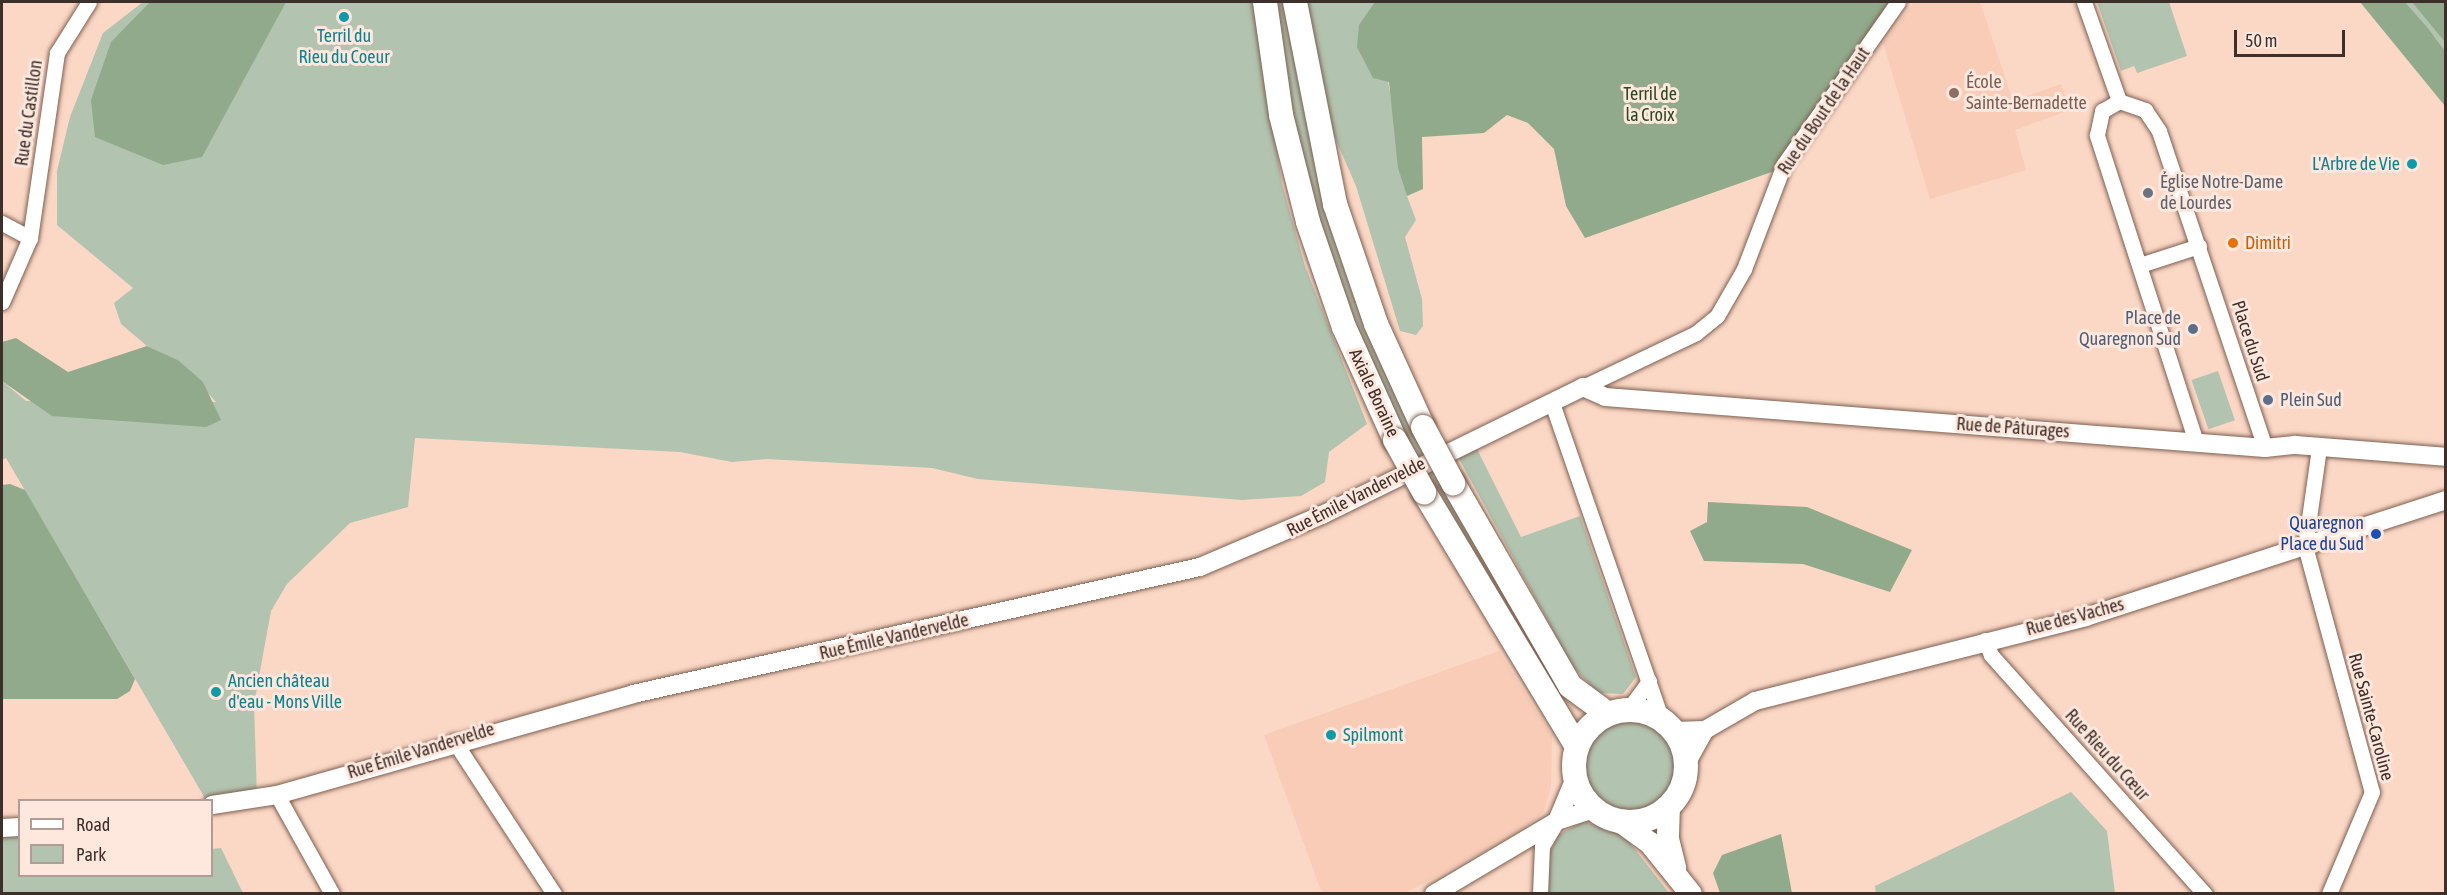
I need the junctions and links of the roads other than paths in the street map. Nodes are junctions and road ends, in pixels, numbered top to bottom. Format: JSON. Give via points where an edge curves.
{"nodes":[{"id":1,"x":90,"y":2,"type":"edge"},
{"id":2,"x":101,"y":2,"type":"edge"},
{"id":3,"x":1265,"y":2,"type":"edge"},
{"id":4,"x":1295,"y":2,"type":"edge"},
{"id":5,"x":1898,"y":2,"type":"edge"},
{"id":6,"x":2084,"y":2,"type":"edge"},
{"id":7,"x":76,"y":24,"type":"junction"},
{"id":8,"x":2119,"y":101,"type":"junction"},
{"id":9,"x":2,"y":223,"type":"edge"},
{"id":10,"x":30,"y":238,"type":"junction"},
{"id":11,"x":2199,"y":246,"type":"junction"},
{"id":12,"x":2140,"y":266,"type":"junction"},
{"id":13,"x":2,"y":302,"type":"edge"},
{"id":14,"x":1583,"y":387,"type":"junction"},
{"id":15,"x":1552,"y":403,"type":"junction"},
{"id":16,"x":2196,"y":442,"type":"junction"},
{"id":17,"x":2265,"y":448,"type":"junction"},
{"id":18,"x":2319,"y":448,"type":"junction"},
{"id":19,"x":2445,"y":457,"type":"edge"},
{"id":20,"x":2445,"y":500,"type":"edge"},
{"id":21,"x":2305,"y":546,"type":"junction"},
{"id":22,"x":1985,"y":640,"type":"junction"},
{"id":23,"x":1649,"y":681,"type":"junction"},
{"id":24,"x":1618,"y":712,"type":"junction"},
{"id":25,"x":1668,"y":725,"type":"junction"},
{"id":26,"x":1705,"y":730,"type":"junction"},
{"id":27,"x":454,"y":741,"type":"junction"},
{"id":28,"x":1577,"y":747,"type":"junction"},
{"id":29,"x":1686,"y":764,"type":"junction"},
{"id":30,"x":1575,"y":778,"type":"junction"},
{"id":31,"x":277,"y":795,"type":"junction"},
{"id":32,"x":213,"y":805,"type":"edge"},
{"id":33,"x":1669,"y":806,"type":"junction"},
{"id":34,"x":1593,"y":809,"type":"junction"},
{"id":35,"x":1557,"y":821,"type":"junction"},
{"id":36,"x":1621,"y":822,"type":"junction"},
{"id":37,"x":18,"y":827,"type":"edge"},
{"id":38,"x":2,"y":828,"type":"edge"},
{"id":39,"x":1675,"y":869,"type":"junction"},
{"id":40,"x":332,"y":894,"type":"edge"},
{"id":41,"x":554,"y":894,"type":"edge"},
{"id":42,"x":1434,"y":894,"type":"edge"},
{"id":43,"x":1540,"y":894,"type":"edge"},
{"id":44,"x":1691,"y":894,"type":"edge"},
{"id":45,"x":2205,"y":894,"type":"edge"},
{"id":46,"x":2329,"y":894,"type":"edge"}],
"edges":[{"from":1,"to":7,"type":"street","name":"Rue du Castillon"},
{"from":2,"to":7,"type":"street"},
{"from":3,"to":28,"type":"highway","name":"Axiale Boraine","bridge":true,"via":[[1281,115],[1308,222],[1344,327],[1395,440]]},
{"from":4,"to":24,"type":"highway","name":"Axiale Boraine","bridge":true,"via":[[1335,204],[1376,324],[1453,483],[1570,686]]},
{"from":5,"to":14,"type":"street","name":"Rue du Bout de la Haut","via":[[1784,164],[1744,269],[1717,316],[1696,333]]},
{"from":6,"to":8,"type":"street"},
{"from":7,"to":10,"type":"street","name":"Rue du Castillon","via":[[53,71]]},
{"from":8,"to":11,"type":"street","name":"Place du Sud","via":[[2136,104],[2151,117]]},
{"from":8,"to":12,"type":"street","via":[[2102,111],[2097,135]]},
{"from":9,"to":10,"type":"street"},
{"from":10,"to":13,"type":"street","name":"Rue du Castillon"},
{"from":11,"to":12,"type":"street"},
{"from":11,"to":17,"type":"street","name":"Place du Sud"},
{"from":12,"to":16,"type":"street"},
{"from":14,"to":15,"type":"street","name":"Rue du Bout de la Haut"},
{"from":14,"to":16,"type":"street","name":"Rue de Pâturages","via":[[1605,397]]},
{"from":15,"to":23,"type":"street"},
{"from":15,"to":27,"type":"street","name":"Rue Émile Vandervelde","via":[[1322,516],[1200,567],[633,694]]},
{"from":16,"to":17,"type":"street","name":"Rue de Pâturages"},
{"from":17,"to":18,"type":"street","name":"Rue de Pâturages"},
{"from":18,"to":19,"type":"street","name":"Rue de Pâturages"},
{"from":18,"to":21,"type":"street"},
{"from":20,"to":21,"type":"street","name":"Rue des Vaches"},
{"from":21,"to":22,"type":"street","name":"Rue des Vaches","via":[[2086,617]]},
{"from":21,"to":46,"type":"street","name":"Rue Sainte-Caroline","via":[[2372,792]]},
{"from":22,"to":26,"type":"street","name":"Rue des Vaches","via":[[1755,701]]},
{"from":22,"to":45,"type":"street","name":"Rue Rieu du Cœur","via":[[1991,655]]},
{"from":23,"to":24,"type":"street"},
{"from":23,"to":25,"type":"street"},
{"from":24,"to":25,"type":"highway","name":"Axiale Boraine"},
{"from":24,"to":28,"type":"highway","via":[[1591,725]]},
{"from":25,"to":26,"type":"street"},
{"from":25,"to":29,"type":"highway"},
{"from":26,"to":29,"type":"street"},
{"from":27,"to":31,"type":"street","name":"Rue Émile Vandervelde"},
{"from":27,"to":41,"type":"street"},
{"from":28,"to":30,"type":"highway"},
{"from":29,"to":33,"type":"highway","via":[[1683,785]]},
{"from":30,"to":34,"type":"highway"},
{"from":30,"to":35,"type":"street"},
{"from":31,"to":32,"type":"street","name":"Rue Émile Vandervelde"},
{"from":31,"to":40,"type":"street"},
{"from":33,"to":36,"type":"highway","via":[[1647,820]]},
{"from":33,"to":39,"type":"main road"},
{"from":34,"to":35,"type":"street"},
{"from":34,"to":36,"type":"highway"},
{"from":35,"to":42,"type":"street"},
{"from":35,"to":43,"type":"street","via":[[1542,846]]},
{"from":36,"to":39,"type":"main road"},
{"from":37,"to":38,"type":"street"},
{"from":39,"to":44,"type":"main road"}]}
